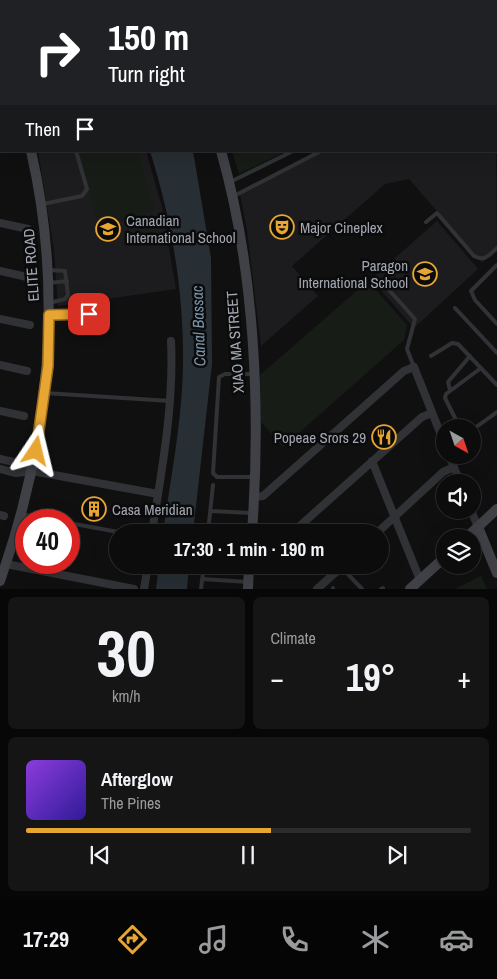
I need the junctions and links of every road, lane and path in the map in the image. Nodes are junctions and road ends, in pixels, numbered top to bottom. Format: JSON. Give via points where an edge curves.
{"nodes":[{"id":1,"x":30,"y":152,"type":"edge"},
{"id":2,"x":76,"y":152,"type":"edge"},
{"id":3,"x":221,"y":152,"type":"edge"},
{"id":4,"x":291,"y":152,"type":"edge"},
{"id":5,"x":319,"y":152,"type":"edge"},
{"id":6,"x":229,"y":182,"type":"junction"},
{"id":7,"x":233,"y":196,"type":"junction"},
{"id":8,"x":41,"y":205,"type":"junction"},
{"id":9,"x":426,"y":222,"type":"dead end"},
{"id":10,"x":0,"y":223,"type":"edge"},
{"id":11,"x":28,"y":229,"type":"dead end"},
{"id":12,"x":497,"y":248,"type":"edge"},
{"id":13,"x":497,"y":265,"type":"edge"},
{"id":14,"x":47,"y":270,"type":"junction"},
{"id":15,"x":0,"y":271,"type":"edge"},
{"id":16,"x":27,"y":277,"type":"dead end"},
{"id":17,"x":67,"y":281,"type":"junction"},
{"id":18,"x":381,"y":281,"type":"dead end"},
{"id":19,"x":48,"y":283,"type":"junction"},
{"id":20,"x":49,"y":303,"type":"junction"},
{"id":21,"x":455,"y":308,"type":"dead end"},
{"id":22,"x":89,"y":314,"type":"dead end"},
{"id":23,"x":49,"y":315,"type":"junction"},
{"id":24,"x":0,"y":319,"type":"edge"},
{"id":25,"x":497,"y":324,"type":"edge"},
{"id":26,"x":30,"y":325,"type":"dead end"},
{"id":27,"x":170,"y":341,"type":"dead end"},
{"id":28,"x":497,"y":353,"type":"edge"},
{"id":29,"x":431,"y":356,"type":"dead end"},
{"id":30,"x":470,"y":356,"type":"junction"},
{"id":31,"x":0,"y":365,"type":"edge"},
{"id":32,"x":414,"y":367,"type":"junction"},
{"id":33,"x":482,"y":368,"type":"junction"},
{"id":34,"x":27,"y":371,"type":"dead end"},
{"id":35,"x":254,"y":374,"type":"junction"},
{"id":36,"x":497,"y":385,"type":"edge"},
{"id":37,"x":450,"y":390,"type":"junction"},
{"id":38,"x":45,"y":393,"type":"junction"},
{"id":39,"x":170,"y":401,"type":"junction"},
{"id":40,"x":0,"y":411,"type":"edge"},
{"id":41,"x":497,"y":412,"type":"edge"},
{"id":42,"x":432,"y":413,"type":"junction"},
{"id":43,"x":24,"y":416,"type":"dead end"},
{"id":44,"x":456,"y":419,"type":"edge"},
{"id":45,"x":436,"y":423,"type":"edge"},
{"id":46,"x":481,"y":424,"type":"edge"},
{"id":47,"x":0,"y":460,"type":"edge"},
{"id":48,"x":372,"y":461,"type":"junction"},
{"id":49,"x":452,"y":464,"type":"edge"},
{"id":50,"x":454,"y":468,"type":"junction"},
{"id":51,"x":0,"y":469,"type":"edge"},
{"id":52,"x":32,"y":471,"type":"junction"},
{"id":53,"x":457,"y":474,"type":"edge"},
{"id":54,"x":254,"y":477,"type":"junction"},
{"id":55,"x":214,"y":485,"type":"dead end"},
{"id":56,"x":158,"y":494,"type":"junction"},
{"id":57,"x":253,"y":497,"type":"junction"},
{"id":58,"x":22,"y":509,"type":"edge"},
{"id":59,"x":497,"y":509,"type":"edge"},
{"id":60,"x":211,"y":511,"type":"junction"},
{"id":61,"x":253,"y":514,"type":"junction"},
{"id":62,"x":394,"y":517,"type":"junction"},
{"id":63,"x":475,"y":519,"type":"edge"},
{"id":64,"x":153,"y":524,"type":"edge"},
{"id":65,"x":209,"y":524,"type":"edge"},
{"id":66,"x":252,"y":524,"type":"edge"},
{"id":67,"x":302,"y":524,"type":"edge"},
{"id":68,"x":387,"y":524,"type":"edge"},
{"id":69,"x":80,"y":525,"type":"edge"},
{"id":70,"x":478,"y":527,"type":"junction"},
{"id":71,"x":109,"y":530,"type":"edge"},
{"id":72,"x":15,"y":534,"type":"edge"},
{"id":73,"x":6,"y":564,"type":"junction"},
{"id":74,"x":436,"y":565,"type":"edge"},
{"id":75,"x":497,"y":573,"type":"edge"},
{"id":76,"x":146,"y":574,"type":"edge"},
{"id":77,"x":203,"y":574,"type":"edge"},
{"id":78,"x":334,"y":574,"type":"edge"},
{"id":79,"x":350,"y":574,"type":"edge"},
{"id":80,"x":202,"y":579,"type":"junction"},
{"id":81,"x":420,"y":580,"type":"junction"},
{"id":82,"x":0,"y":581,"type":"edge"},
{"id":83,"x":248,"y":586,"type":"edge"},
{"id":84,"x":134,"y":589,"type":"edge"},
{"id":85,"x":144,"y":589,"type":"edge"},
{"id":86,"x":201,"y":589,"type":"edge"},
{"id":87,"x":317,"y":589,"type":"edge"},
{"id":88,"x":362,"y":589,"type":"edge"},
{"id":89,"x":410,"y":589,"type":"edge"}],
"edges":[{"from":1,"to":8,"type":"street","name":"ELITE ROAD"},
{"from":2,"to":8,"type":"lane","via":[[86,193]]},
{"from":3,"to":6,"type":"street","name":"XIAO MA STREET"},
{"from":4,"to":6,"type":"lane"},
{"from":5,"to":7,"type":"lane"},
{"from":6,"to":7,"type":"street","name":"XIAO MA STREET"},
{"from":7,"to":35,"type":"street","name":"XIAO MA STREET","via":[[245,272]]},
{"from":8,"to":14,"type":"street","name":"ELITE ROAD"},
{"from":9,"to":12,"type":"lane","via":[[437,213],[480,259],[487,258]]},
{"from":10,"to":11,"type":"street"},
{"from":13,"to":25,"type":"lane","via":[[471,291]]},
{"from":14,"to":17,"type":"lane","via":[[65,271]]},
{"from":14,"to":19,"type":"street","name":"ELITE ROAD"},
{"from":15,"to":16,"type":"street"},
{"from":17,"to":19,"type":"lane"},
{"from":17,"to":20,"type":"lane","via":[[68,297]]},
{"from":18,"to":32,"type":"lane","via":[[414,319],[408,349]]},
{"from":19,"to":20,"type":"street","name":"ELITE ROAD"},
{"from":20,"to":23,"type":"street","name":"ELITE ROAD"},
{"from":21,"to":28,"type":"lane"},
{"from":22,"to":23,"type":"lane"},
{"from":23,"to":38,"type":"street","name":"ELITE ROAD"},
{"from":24,"to":26,"type":"street"},
{"from":27,"to":39,"type":"street"},
{"from":29,"to":30,"type":"lane","via":[[452,343],[458,344]]},
{"from":30,"to":33,"type":"lane"},
{"from":30,"to":37,"type":"lane","via":[[448,382]]},
{"from":31,"to":34,"type":"street"},
{"from":32,"to":42,"type":"street"},
{"from":32,"to":57,"type":"street","via":[[404,372],[263,496]]},
{"from":33,"to":36,"type":"lane"},
{"from":33,"to":37,"type":"lane"},
{"from":35,"to":54,"type":"street","name":"XIAO MA STREET"},
{"from":35,"to":54,"type":"lane","via":[[219,377],[213,473],[217,477]]},
{"from":37,"to":44,"type":"lane","via":[[446,398]]},
{"from":38,"to":39,"type":"lane"},
{"from":38,"to":52,"type":"street","name":"ELITE ROAD"},
{"from":39,"to":56,"type":"street"},
{"from":40,"to":43,"type":"street"},
{"from":41,"to":46,"type":"lane"},
{"from":42,"to":45,"type":"street"},
{"from":42,"to":48,"type":"street","via":[[422,417]]},
{"from":47,"to":52,"type":"street","via":[[18,463]]},
{"from":48,"to":62,"type":"street"},
{"from":48,"to":67,"type":"street"},
{"from":49,"to":50,"type":"street"},
{"from":50,"to":53,"type":"street"},
{"from":50,"to":62,"type":"street","via":[[444,472]]},
{"from":51,"to":52,"type":"street"},
{"from":52,"to":56,"type":"street"},
{"from":52,"to":58,"type":"street","name":"ELITE ROAD"},
{"from":54,"to":57,"type":"street","name":"XIAO MA STREET"},
{"from":55,"to":60,"type":"lane"},
{"from":56,"to":64,"type":"street"},
{"from":57,"to":61,"type":"street","name":"XIAO MA STREET"},
{"from":59,"to":70,"type":"street"},
{"from":60,"to":61,"type":"lane"},
{"from":60,"to":65,"type":"lane"},
{"from":61,"to":66,"type":"street","name":"XIAO MA STREET"},
{"from":62,"to":68,"type":"street"},
{"from":62,"to":81,"type":"street"},
{"from":63,"to":70,"type":"street"},
{"from":69,"to":71,"type":"lane"},
{"from":70,"to":75,"type":"street"},
{"from":72,"to":73,"type":"street","name":"ELITE ROAD"},
{"from":73,"to":82,"type":"street","name":"ELITE ROAD"},
{"from":73,"to":84,"type":"street"},
{"from":74,"to":81,"type":"street"},
{"from":76,"to":85,"type":"street"},
{"from":77,"to":80,"type":"lane"},
{"from":78,"to":87,"type":"street"},
{"from":79,"to":88,"type":"lane"},
{"from":80,"to":83,"type":"lane"},
{"from":80,"to":86,"type":"lane"},
{"from":81,"to":89,"type":"street"}]}
